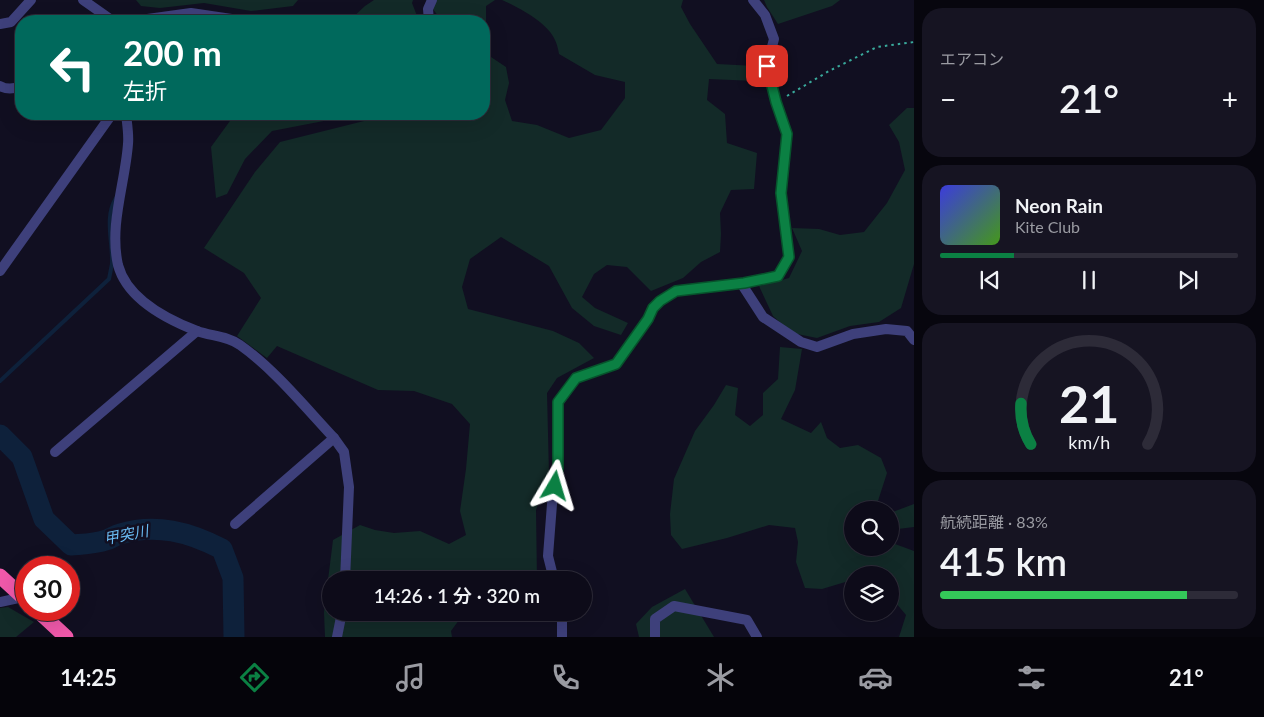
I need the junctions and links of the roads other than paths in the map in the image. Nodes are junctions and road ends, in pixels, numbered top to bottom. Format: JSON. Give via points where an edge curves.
{"nodes":[{"id":1,"x":31,"y":0,"type":"edge"},
{"id":2,"x":82,"y":0,"type":"edge"},
{"id":3,"x":432,"y":0,"type":"edge"},
{"id":4,"x":753,"y":0,"type":"edge"},
{"id":5,"x":17,"y":15,"type":"edge"},
{"id":6,"x":104,"y":15,"type":"edge"},
{"id":7,"x":176,"y":15,"type":"edge"},
{"id":8,"x":204,"y":15,"type":"edge"},
{"id":9,"x":428,"y":15,"type":"edge"},
{"id":10,"x":15,"y":18,"type":"edge"},
{"id":11,"x":0,"y":24,"type":"edge"},
{"id":12,"x":0,"y":86,"type":"edge"},
{"id":13,"x":15,"y":87,"type":"edge"},
{"id":14,"x":108,"y":120,"type":"edge"},
{"id":15,"x":126,"y":120,"type":"edge"},
{"id":16,"x":0,"y":271,"type":"edge"},
{"id":17,"x":741,"y":283,"type":"junction"},
{"id":18,"x":197,"y":331,"type":"junction"},
{"id":19,"x":914,"y":340,"type":"edge"},
{"id":20,"x":334,"y":438,"type":"junction"},
{"id":21,"x":55,"y":452,"type":"dead end"},
{"id":22,"x":235,"y":524,"type":"dead end"},
{"id":23,"x":345,"y":571,"type":"edge"},
{"id":24,"x":552,"y":571,"type":"edge"},
{"id":25,"x":0,"y":576,"type":"edge"},
{"id":26,"x":15,"y":590,"type":"edge"},
{"id":27,"x":15,"y":600,"type":"edge"},
{"id":28,"x":0,"y":602,"type":"edge"},
{"id":29,"x":49,"y":621,"type":"edge"},
{"id":30,"x":340,"y":621,"type":"edge"},
{"id":31,"x":562,"y":621,"type":"edge"},
{"id":32,"x":66,"y":637,"type":"edge"},
{"id":33,"x":337,"y":637,"type":"edge"},
{"id":34,"x":562,"y":637,"type":"edge"},
{"id":35,"x":656,"y":637,"type":"edge"},
{"id":36,"x":757,"y":637,"type":"edge"}],
"edges":[{"from":1,"to":5,"type":"street"},
{"from":2,"to":6,"type":"street"},
{"from":3,"to":9,"type":"street"},
{"from":4,"to":17,"type":"street","via":[[765,15],[774,39],[767,66],[787,134],[781,193],[789,257],[778,276]]},
{"from":7,"to":8,"type":"street"},
{"from":10,"to":11,"type":"street"},
{"from":12,"to":13,"type":"street","via":[[5,89]]},
{"from":14,"to":16,"type":"street"},
{"from":15,"to":18,"type":"street","via":[[128,143],[116,233],[118,265],[141,301]]},
{"from":17,"to":19,"type":"street","via":[[764,316],[801,342],[817,347],[853,334],[886,329],[907,331]]},
{"from":17,"to":24,"type":"street","via":[[676,291],[660,301],[616,364],[576,378],[558,402],[558,468],[548,556]]},
{"from":18,"to":20,"type":"street","via":[[237,343],[257,357]]},
{"from":18,"to":21,"type":"street"},
{"from":20,"to":22,"type":"street"},
{"from":20,"to":23,"type":"street","via":[[344,452],[349,487]]},
{"from":25,"to":26,"type":"highway"},
{"from":27,"to":28,"type":"street"},
{"from":29,"to":32,"type":"highway"},
{"from":30,"to":33,"type":"street"},
{"from":31,"to":34,"type":"street"},
{"from":35,"to":36,"type":"street","via":[[656,619],[674,606],[747,620]]}]}
